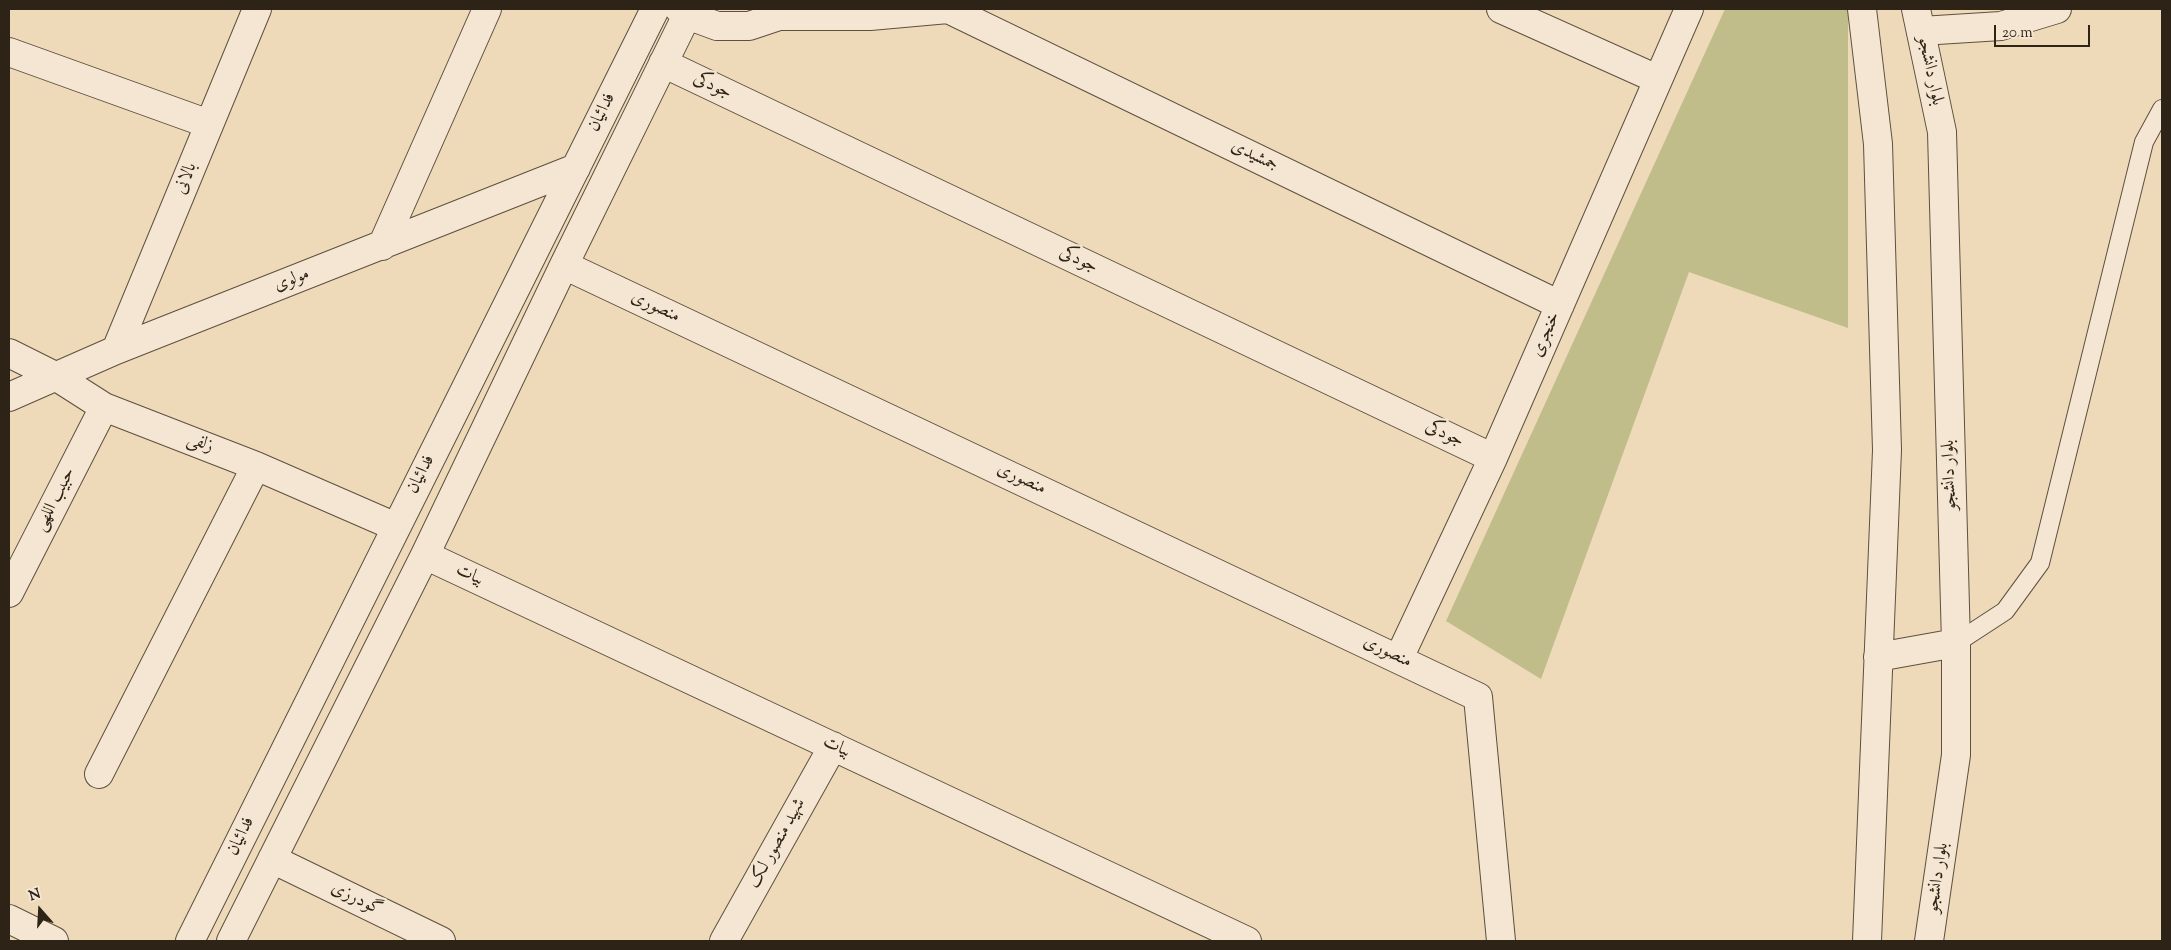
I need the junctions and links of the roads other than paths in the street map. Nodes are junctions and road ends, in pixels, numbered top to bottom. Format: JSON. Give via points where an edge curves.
{"nodes":[{"id":1,"x":257,"y":9,"type":"edge"},
{"id":2,"x":487,"y":9,"type":"edge"},
{"id":3,"x":655,"y":9,"type":"edge"},
{"id":4,"x":948,"y":9,"type":"edge"},
{"id":5,"x":1501,"y":9,"type":"edge"},
{"id":6,"x":1689,"y":9,"type":"edge"},
{"id":7,"x":1862,"y":9,"type":"edge"},
{"id":8,"x":2057,"y":9,"type":"edge"},
{"id":9,"x":683,"y":12,"type":"edge"},
{"id":10,"x":784,"y":13,"type":"edge"},
{"id":11,"x":1918,"y":20,"type":"edge"},
{"id":12,"x":9,"y":52,"type":"edge"},
{"id":13,"x":663,"y":63,"type":"junction"},
{"id":14,"x":1657,"y":79,"type":"junction"},
{"id":15,"x":2162,"y":109,"type":"edge"},
{"id":16,"x":209,"y":124,"type":"junction"},
{"id":17,"x":576,"y":168,"type":"junction"},
{"id":18,"x":382,"y":246,"type":"junction"},
{"id":19,"x":564,"y":265,"type":"junction"},
{"id":20,"x":1560,"y":305,"type":"junction"},
{"id":21,"x":116,"y":350,"type":"junction"},
{"id":22,"x":9,"y":353,"type":"edge"},
{"id":23,"x":57,"y":377,"type":"junction"},
{"id":24,"x":9,"y":396,"type":"edge"},
{"id":25,"x":104,"y":407,"type":"junction"},
{"id":26,"x":1493,"y":458,"type":"junction"},
{"id":27,"x":256,"y":466,"type":"junction"},
{"id":28,"x":396,"y":527,"type":"junction"},
{"id":29,"x":425,"y":555,"type":"junction"},
{"id":30,"x":9,"y":593,"type":"edge"},
{"id":31,"x":1956,"y":643,"type":"junction"},
{"id":32,"x":1878,"y":657,"type":"junction"},
{"id":33,"x":1399,"y":658,"type":"junction"},
{"id":34,"x":833,"y":746,"type":"junction"},
{"id":35,"x":99,"y":774,"type":"dead end"},
{"id":36,"x":272,"y":859,"type":"junction"},
{"id":37,"x":9,"y":919,"type":"edge"},
{"id":38,"x":54,"y":941,"type":"edge"},
{"id":39,"x":190,"y":941,"type":"edge"},
{"id":40,"x":231,"y":941,"type":"edge"},
{"id":41,"x":441,"y":941,"type":"edge"},
{"id":42,"x":724,"y":941,"type":"edge"},
{"id":43,"x":1247,"y":941,"type":"edge"},
{"id":44,"x":1500,"y":941,"type":"edge"},
{"id":45,"x":1866,"y":941,"type":"edge"},
{"id":46,"x":1929,"y":941,"type":"edge"}],
"edges":[{"from":1,"to":16,"type":"street","name":"بالانی"},
{"from":2,"to":18,"type":"street"},
{"from":3,"to":17,"type":"street","name":"فدائیان"},
{"from":4,"to":10,"type":"street","via":[[870,16]]},
{"from":4,"to":20,"type":"street","name":"جمشیدی"},
{"from":5,"to":14,"type":"street"},
{"from":6,"to":14,"type":"street","name":"خنجری"},
{"from":7,"to":32,"type":"street","via":[[1878,144],[1887,450]]},
{"from":8,"to":11,"type":"street","via":[[2001,26]]},
{"from":9,"to":10,"type":"street","via":[[717,26],[749,26]]},
{"from":9,"to":13,"type":"street","name":"فدائیان"},
{"from":11,"to":31,"type":"street","name":"بلوار دانشجو","via":[[1942,132]]},
{"from":12,"to":16,"type":"street"},
{"from":13,"to":19,"type":"street","name":"فدائیان"},
{"from":13,"to":26,"type":"street","name":"جودکی"},
{"from":14,"to":20,"type":"street","name":"خنجری"},
{"from":15,"to":31,"type":"lane","via":[[2144,142],[2040,563],[2005,611]]},
{"from":16,"to":21,"type":"street","name":"بالانی"},
{"from":17,"to":18,"type":"street","name":"مولوی"},
{"from":17,"to":28,"type":"street","name":"فدائیان"},
{"from":18,"to":21,"type":"street","name":"مولوی"},
{"from":19,"to":29,"type":"street","name":"فدائیان"},
{"from":19,"to":33,"type":"street","name":"منصوری"},
{"from":20,"to":26,"type":"street","name":"خنجری"},
{"from":21,"to":23,"type":"street","name":"مولوی"},
{"from":22,"to":23,"type":"street","name":"زلفی"},
{"from":23,"to":24,"type":"street","name":"مولوی"},
{"from":23,"to":25,"type":"street","name":"زلفی"},
{"from":25,"to":27,"type":"street","name":"زلفی"},
{"from":25,"to":30,"type":"street","name":"حبیب اللهی"},
{"from":26,"to":33,"type":"street","name":"خنجری"},
{"from":27,"to":28,"type":"street","name":"زلفی"},
{"from":27,"to":35,"type":"street"},
{"from":28,"to":39,"type":"street","name":"فدائیان"},
{"from":29,"to":34,"type":"street","name":"بیات"},
{"from":29,"to":36,"type":"street","name":"فدائیان"},
{"from":31,"to":32,"type":"street"},
{"from":31,"to":46,"type":"street","name":"بلوار دانشجو","via":[[1956,755]]},
{"from":32,"to":45,"type":"street"},
{"from":33,"to":44,"type":"street","name":"منصوری","via":[[1478,697]]},
{"from":34,"to":42,"type":"street","name":"شهید منصور لک"},
{"from":34,"to":43,"type":"street","name":"بیات"},
{"from":36,"to":40,"type":"street","name":"فدائیان"},
{"from":36,"to":41,"type":"street","name":"گودرزی"},
{"from":37,"to":38,"type":"street"}]}
